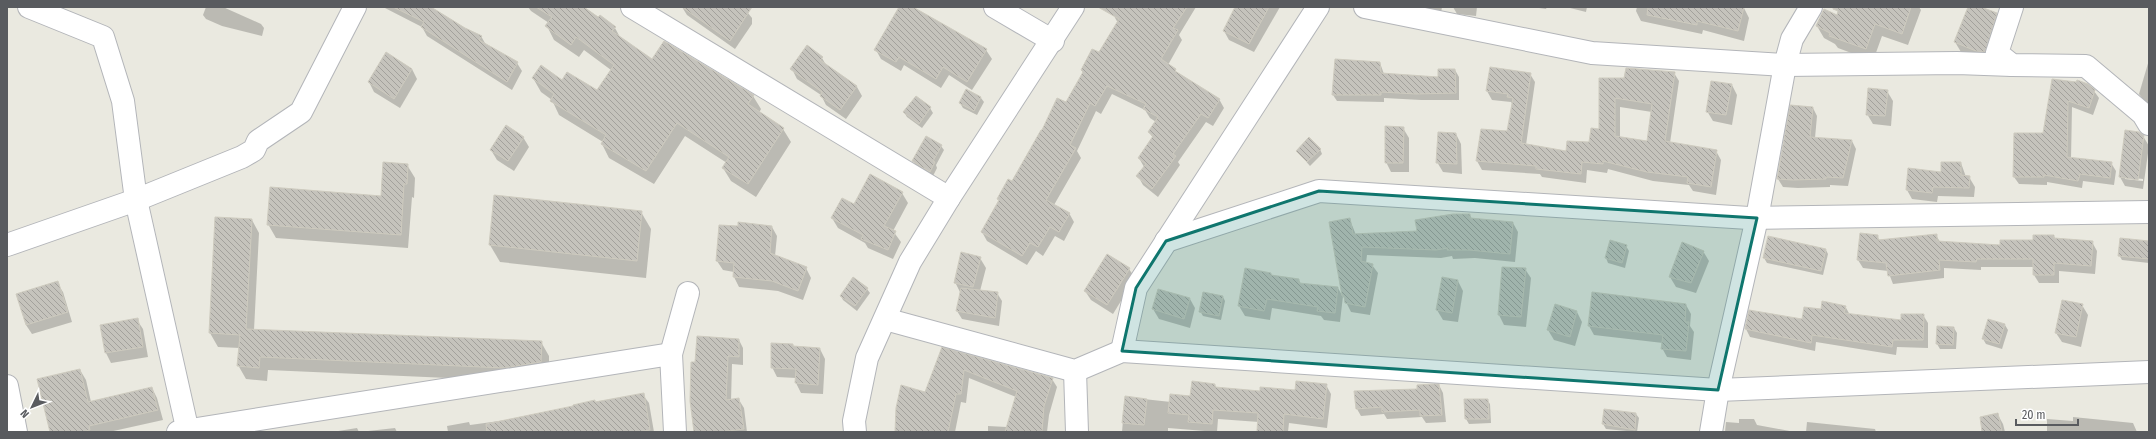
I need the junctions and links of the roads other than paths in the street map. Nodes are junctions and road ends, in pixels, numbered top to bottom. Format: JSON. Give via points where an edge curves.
{"nodes":[{"id":1,"x":29,"y":7,"type":"edge"},
{"id":2,"x":355,"y":7,"type":"edge"},
{"id":3,"x":632,"y":7,"type":"edge"},
{"id":4,"x":995,"y":7,"type":"edge"},
{"id":5,"x":1073,"y":7,"type":"edge"},
{"id":6,"x":1318,"y":7,"type":"edge"},
{"id":7,"x":1365,"y":7,"type":"edge"},
{"id":8,"x":1811,"y":7,"type":"edge"},
{"id":9,"x":2012,"y":7,"type":"edge"},
{"id":10,"x":1053,"y":41,"type":"junction"},
{"id":11,"x":1785,"y":65,"type":"junction"},
{"id":12,"x":2012,"y":65,"type":"junction"},
{"id":13,"x":2149,"y":124,"type":"edge"},
{"id":14,"x":949,"y":198,"type":"junction"},
{"id":15,"x":136,"y":200,"type":"junction"},
{"id":16,"x":2149,"y":212,"type":"edge"},
{"id":17,"x":1758,"y":218,"type":"junction"},
{"id":18,"x":1166,"y":241,"type":"junction"},
{"id":19,"x":7,"y":245,"type":"edge"},
{"id":20,"x":688,"y":292,"type":"dead end"},
{"id":21,"x":885,"y":319,"type":"junction"},
{"id":22,"x":1122,"y":351,"type":"junction"},
{"id":23,"x":670,"y":354,"type":"junction"},
{"id":24,"x":1075,"y":371,"type":"junction"},
{"id":25,"x":2149,"y":372,"type":"edge"},
{"id":26,"x":7,"y":386,"type":"edge"},
{"id":27,"x":1718,"y":390,"type":"junction"},
{"id":28,"x":185,"y":431,"type":"edge"},
{"id":29,"x":16,"y":432,"type":"edge"},
{"id":30,"x":675,"y":432,"type":"edge"},
{"id":31,"x":855,"y":432,"type":"edge"},
{"id":32,"x":1077,"y":432,"type":"edge"},
{"id":33,"x":1711,"y":432,"type":"edge"}],
"edges":[{"from":1,"to":15,"type":"street","via":[[103,37],[123,101]]},
{"from":2,"to":15,"type":"street","via":[[301,112],[258,141],[254,150],[242,157]]},
{"from":3,"to":14,"type":"street"},
{"from":4,"to":10,"type":"street"},
{"from":5,"to":10,"type":"street"},
{"from":6,"to":18,"type":"street"},
{"from":7,"to":11,"type":"street","via":[[1592,53]]},
{"from":8,"to":11,"type":"street","via":[[1792,39]]},
{"from":9,"to":12,"type":"street","via":[[1997,53]]},
{"from":10,"to":14,"type":"street"},
{"from":11,"to":12,"type":"street"},
{"from":11,"to":17,"type":"street"},
{"from":12,"to":13,"type":"street","via":[[2086,66],[2143,114]]},
{"from":14,"to":21,"type":"street","via":[[910,262]]},
{"from":15,"to":19,"type":"street"},
{"from":15,"to":28,"type":"street"},
{"from":16,"to":17,"type":"street"},
{"from":17,"to":18,"type":"street","via":[[1319,191]]},
{"from":17,"to":27,"type":"street"},
{"from":18,"to":22,"type":"street","via":[[1136,288]]},
{"from":20,"to":23,"type":"street"},
{"from":21,"to":24,"type":"street"},
{"from":21,"to":31,"type":"street","via":[[866,358],[854,421]]},
{"from":22,"to":24,"type":"street"},
{"from":22,"to":27,"type":"street"},
{"from":23,"to":28,"type":"street"},
{"from":23,"to":30,"type":"street"},
{"from":24,"to":32,"type":"street"},
{"from":25,"to":27,"type":"street"},
{"from":26,"to":29,"type":"street"},
{"from":27,"to":33,"type":"street"}]}
